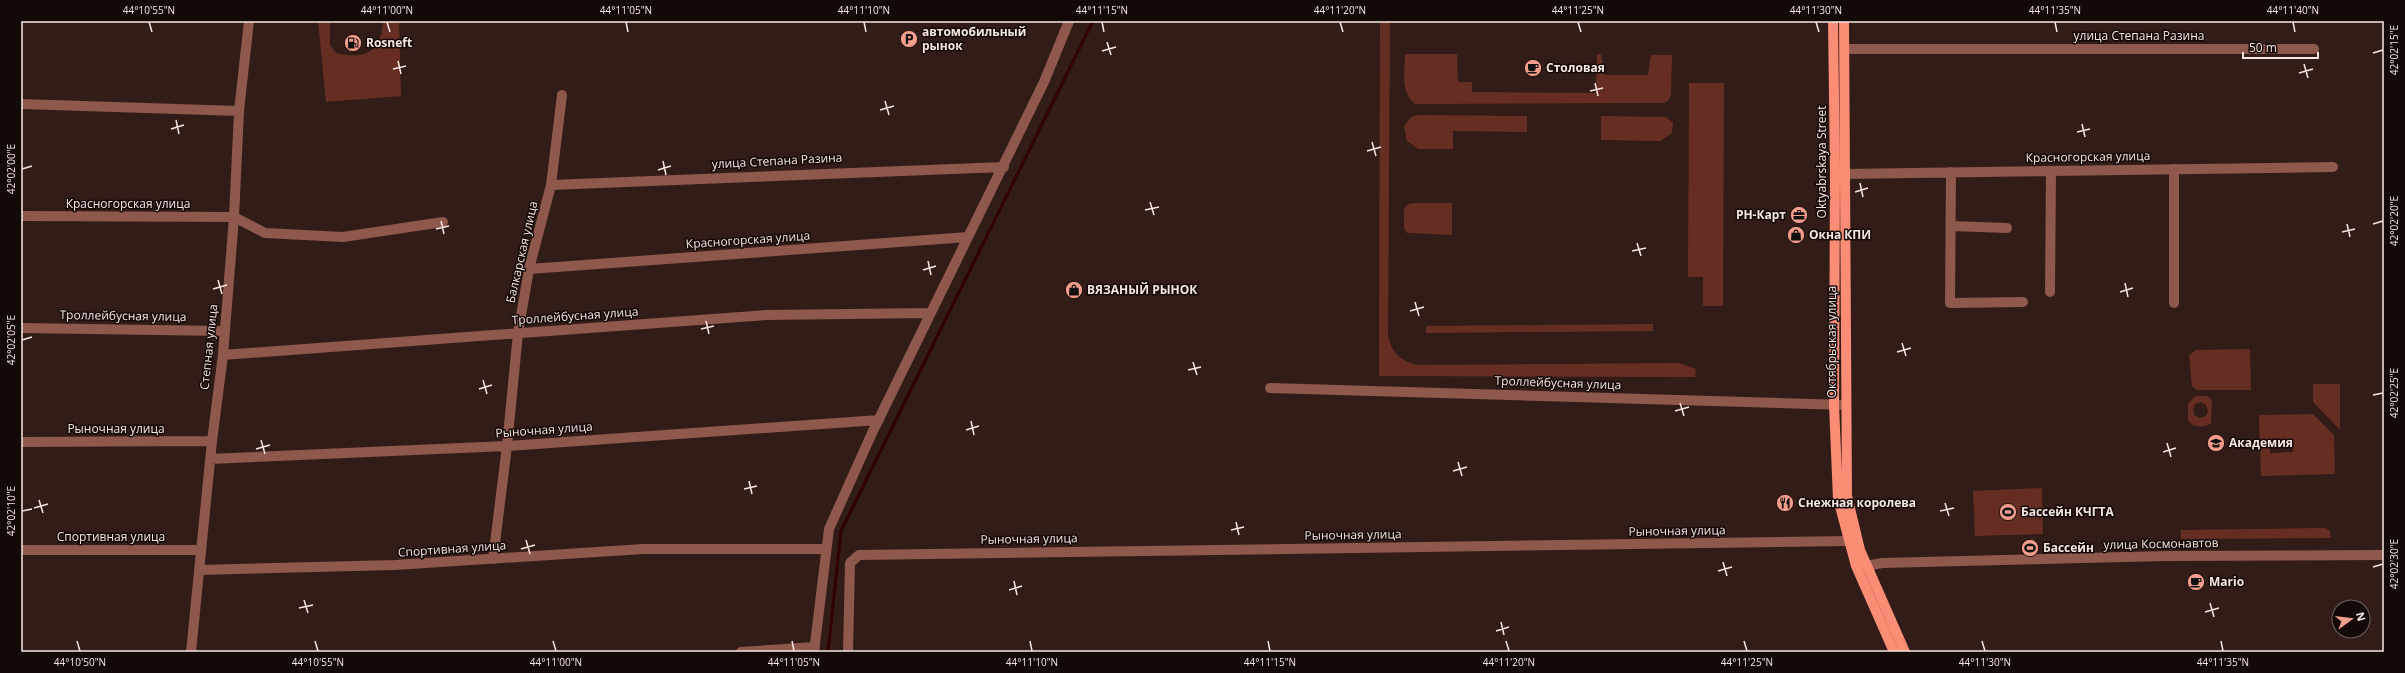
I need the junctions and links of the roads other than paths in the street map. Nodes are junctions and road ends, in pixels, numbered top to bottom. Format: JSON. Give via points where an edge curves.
{"nodes":[{"id":1,"x":249,"y":21,"type":"edge"},
{"id":2,"x":1069,"y":21,"type":"edge"},
{"id":3,"x":1844,"y":21,"type":"edge"},
{"id":4,"x":1833,"y":26,"type":"edge"},
{"id":5,"x":1844,"y":49,"type":"junction"},
{"id":6,"x":2314,"y":49,"type":"dead end"},
{"id":7,"x":562,"y":95,"type":"dead end"},
{"id":8,"x":21,"y":104,"type":"edge"},
{"id":9,"x":239,"y":111,"type":"junction"},
{"id":10,"x":1004,"y":167,"type":"junction"},
{"id":11,"x":2333,"y":167,"type":"dead end"},
{"id":12,"x":2174,"y":169,"type":"junction"},
{"id":13,"x":2051,"y":171,"type":"junction"},
{"id":14,"x":1951,"y":172,"type":"junction"},
{"id":15,"x":1844,"y":174,"type":"junction"},
{"id":16,"x":551,"y":185,"type":"junction"},
{"id":17,"x":21,"y":216,"type":"edge"},
{"id":18,"x":234,"y":217,"type":"junction"},
{"id":19,"x":443,"y":222,"type":"dead end"},
{"id":20,"x":1951,"y":226,"type":"junction"},
{"id":21,"x":2007,"y":228,"type":"dead end"},
{"id":22,"x":968,"y":237,"type":"junction"},
{"id":23,"x":529,"y":269,"type":"junction"},
{"id":24,"x":2050,"y":292,"type":"dead end"},
{"id":25,"x":2023,"y":302,"type":"dead end"},
{"id":26,"x":2174,"y":302,"type":"dead end"},
{"id":27,"x":930,"y":313,"type":"junction"},
{"id":28,"x":21,"y":328,"type":"edge"},
{"id":29,"x":224,"y":331,"type":"junction"},
{"id":30,"x":518,"y":333,"type":"junction"},
{"id":31,"x":223,"y":355,"type":"junction"},
{"id":32,"x":1270,"y":388,"type":"dead end"},
{"id":33,"x":1834,"y":405,"type":"junction"},
{"id":34,"x":1845,"y":405,"type":"junction"},
{"id":35,"x":879,"y":420,"type":"junction"},
{"id":36,"x":212,"y":441,"type":"junction"},
{"id":37,"x":21,"y":442,"type":"edge"},
{"id":38,"x":507,"y":446,"type":"junction"},
{"id":39,"x":210,"y":459,"type":"junction"},
{"id":40,"x":1848,"y":541,"type":"junction"},
{"id":41,"x":826,"y":549,"type":"junction"},
{"id":42,"x":21,"y":550,"type":"edge"},
{"id":43,"x":201,"y":550,"type":"junction"},
{"id":44,"x":2384,"y":555,"type":"edge"},
{"id":45,"x":493,"y":559,"type":"junction"},
{"id":46,"x":1866,"y":566,"type":"junction"},
{"id":47,"x":199,"y":570,"type":"junction"},
{"id":48,"x":815,"y":650,"type":"edge"},
{"id":49,"x":191,"y":652,"type":"edge"},
{"id":50,"x":741,"y":652,"type":"edge"},
{"id":51,"x":848,"y":652,"type":"edge"},
{"id":52,"x":1894,"y":652,"type":"edge"},
{"id":53,"x":1905,"y":652,"type":"edge"}],
"edges":[{"from":1,"to":9,"type":"street","name":"Степная улица"},
{"from":2,"to":10,"type":"street"},
{"from":3,"to":5,"type":"main road","name":"Октябрьская улица"},
{"from":4,"to":33,"type":"main road","name":"Oktyabrskaya Street"},
{"from":5,"to":6,"type":"street","name":"улица Степана Разина"},
{"from":5,"to":15,"type":"main road","name":"Октябрьская улица"},
{"from":7,"to":16,"type":"street","name":"Балкарская улица"},
{"from":8,"to":9,"type":"street"},
{"from":9,"to":18,"type":"street","name":"Степная улица"},
{"from":10,"to":16,"type":"street","name":"улица Степана Разина"},
{"from":10,"to":22,"type":"street"},
{"from":11,"to":12,"type":"street","name":"Красногорская улица"},
{"from":12,"to":13,"type":"street","name":"Красногорская улица"},
{"from":12,"to":26,"type":"street"},
{"from":13,"to":14,"type":"street","name":"Красногорская улица"},
{"from":13,"to":24,"type":"street"},
{"from":14,"to":15,"type":"street","name":"Красногорская улица"},
{"from":14,"to":20,"type":"street"},
{"from":15,"to":34,"type":"main road","name":"Октябрьская улица"},
{"from":16,"to":23,"type":"street","name":"Балкарская улица"},
{"from":17,"to":18,"type":"street","name":"Красногорская улица"},
{"from":18,"to":19,"type":"street","via":[[265,234],[343,237]]},
{"from":18,"to":29,"type":"street","name":"Степная улица"},
{"from":20,"to":21,"type":"street"},
{"from":20,"to":25,"type":"street","via":[[1950,303]]},
{"from":22,"to":23,"type":"street","name":"Красногорская улица"},
{"from":22,"to":27,"type":"street"},
{"from":23,"to":30,"type":"street","name":"Балкарская улица"},
{"from":27,"to":30,"type":"street","name":"Троллейбусная улица","via":[[766,315]]},
{"from":27,"to":35,"type":"street"},
{"from":28,"to":29,"type":"street","name":"Троллейбусная улица"},
{"from":29,"to":31,"type":"street","name":"Степная улица"},
{"from":30,"to":31,"type":"street","name":"Троллейбусная улица"},
{"from":30,"to":38,"type":"street","name":"Балкарская улица"},
{"from":31,"to":36,"type":"street","name":"Степная улица"},
{"from":32,"to":33,"type":"street","name":"Троллейбусная улица"},
{"from":33,"to":34,"type":"street","name":"Троллейбусная улица"},
{"from":33,"to":40,"type":"main road","name":"Oktyabrskaya Street","via":[[1838,499]]},
{"from":34,"to":46,"type":"main road","name":"Октябрьская улица","via":[[1847,496]]},
{"from":35,"to":38,"type":"street","name":"Рыночная улица"},
{"from":35,"to":41,"type":"street","via":[[829,529]]},
{"from":36,"to":37,"type":"street","name":"Рыночная улица"},
{"from":36,"to":39,"type":"street","name":"Степная улица"},
{"from":38,"to":39,"type":"street","name":"Рыночная улица"},
{"from":38,"to":45,"type":"street","name":"Балкарская улица"},
{"from":39,"to":43,"type":"street","name":"Степная улица"},
{"from":40,"to":51,"type":"street","name":"Рыночная улица","via":[[859,554],[850,563]]},
{"from":40,"to":52,"type":"main road","name":"Oktyabrskaya Street","via":[[1856,566]]},
{"from":41,"to":45,"type":"street","name":"Спортивная улица","via":[[643,549]]},
{"from":41,"to":48,"type":"street"},
{"from":42,"to":43,"type":"street","name":"Спортивная улица"},
{"from":43,"to":47,"type":"street","name":"Степная улица"},
{"from":44,"to":46,"type":"street","name":"улица Космонавтов","via":[[2167,556]]},
{"from":45,"to":47,"type":"street","name":"Спортивная улица","via":[[388,566]]},
{"from":46,"to":53,"type":"main road","name":"Октябрьская улица"},
{"from":47,"to":49,"type":"street","name":"Степная улица"},
{"from":48,"to":50,"type":"street"}]}
